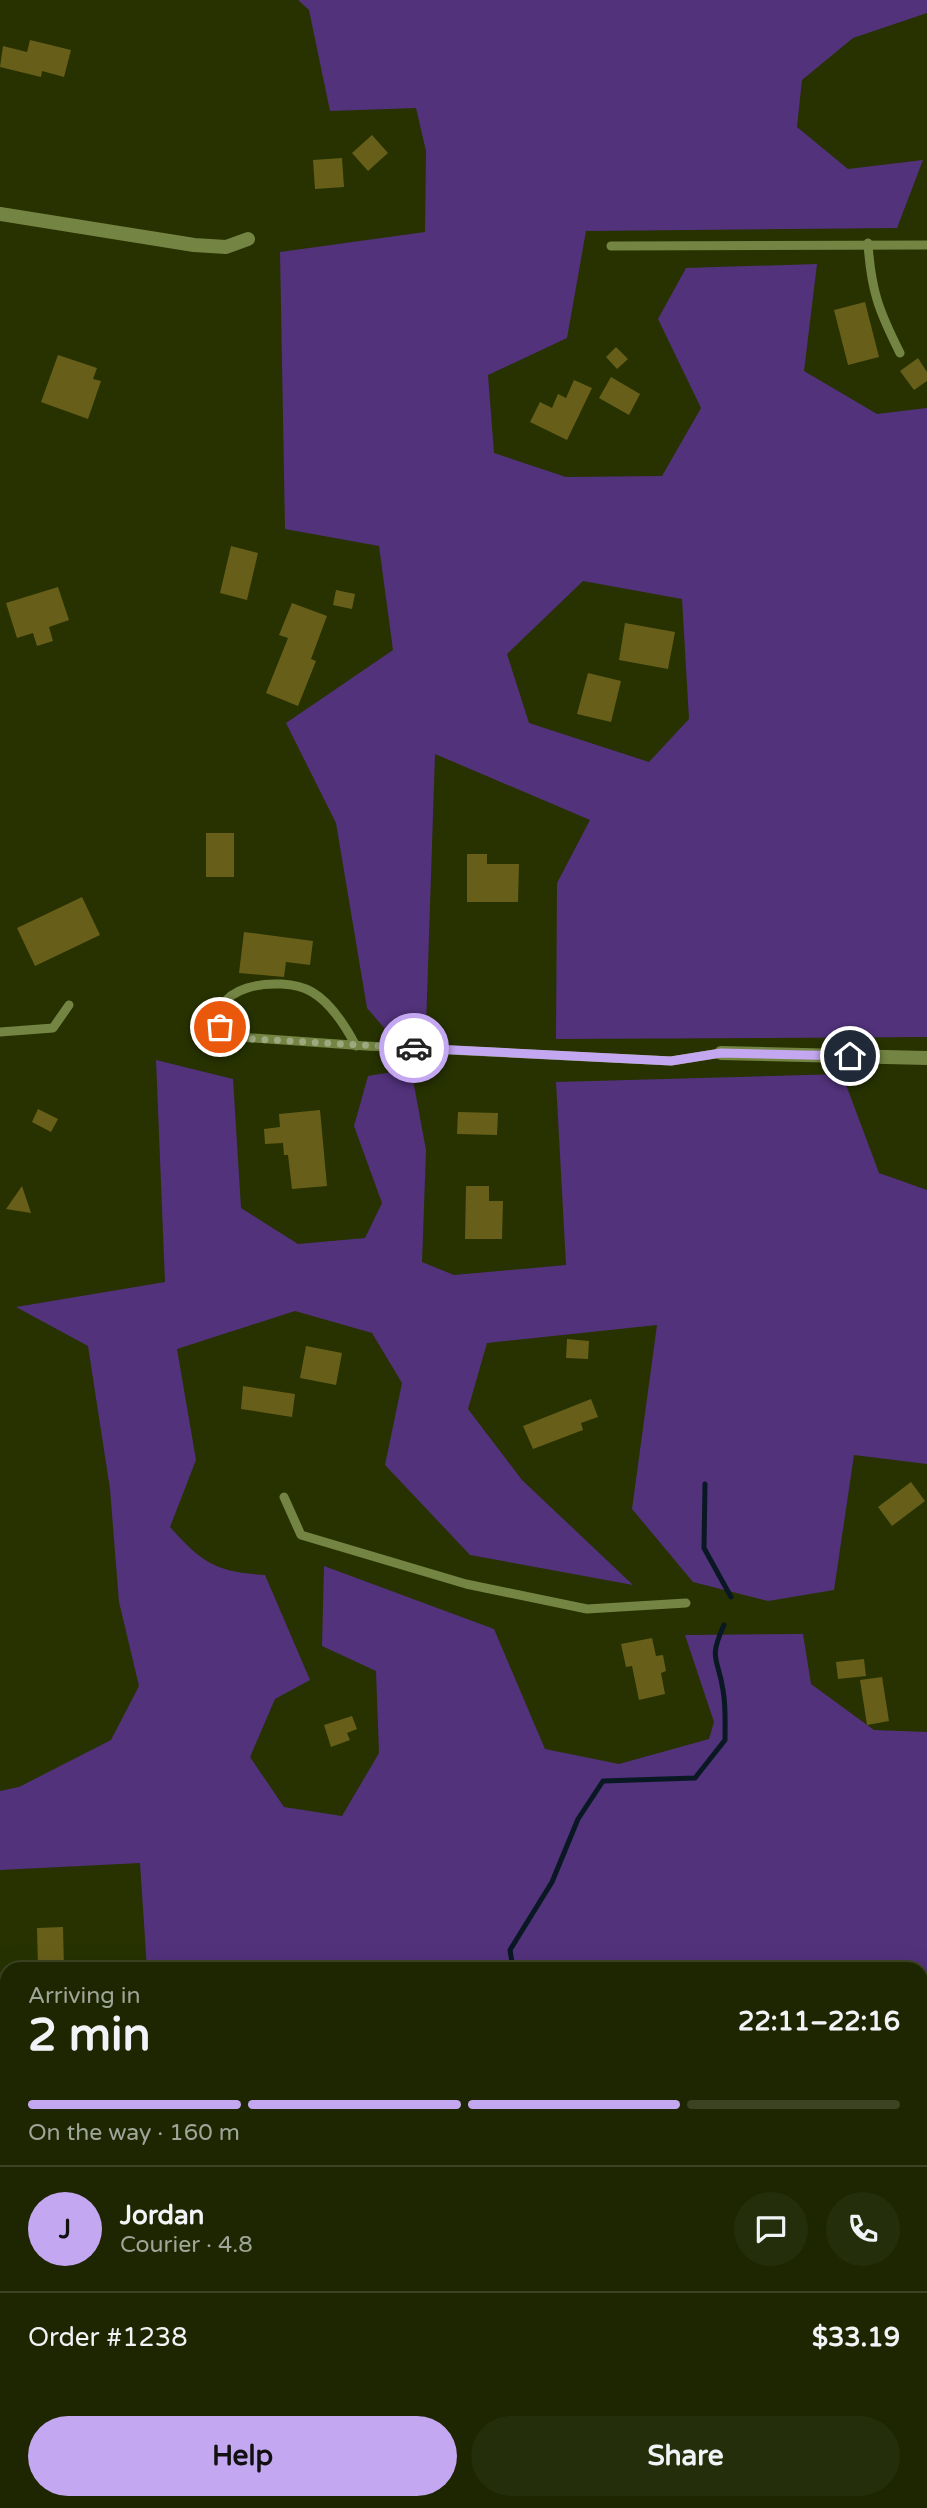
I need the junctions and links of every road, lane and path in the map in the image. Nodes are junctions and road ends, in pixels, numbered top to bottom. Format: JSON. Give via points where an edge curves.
{"nodes":[{"id":1,"x":0,"y":214,"type":"edge"},
{"id":2,"x":248,"y":239,"type":"dead end"},
{"id":3,"x":869,"y":243,"type":"junction"},
{"id":4,"x":927,"y":245,"type":"edge"},
{"id":5,"x":611,"y":246,"type":"dead end"},
{"id":6,"x":900,"y":353,"type":"dead end"},
{"id":7,"x":69,"y":1005,"type":"dead end"},
{"id":8,"x":0,"y":1032,"type":"edge"},
{"id":9,"x":356,"y":1046,"type":"junction"},
{"id":10,"x":721,"y":1053,"type":"joint"},
{"id":11,"x":927,"y":1058,"type":"edge"},
{"id":12,"x":284,"y":1497,"type":"dead end"},
{"id":13,"x":686,"y":1603,"type":"dead end"}],
"edges":[{"from":1,"to":2,"type":"street","via":[[194,245],[226,247]]},
{"from":3,"to":4,"type":"lane"},
{"from":3,"to":5,"type":"lane"},
{"from":3,"to":6,"type":"lane","via":[[870,281]]},
{"from":7,"to":8,"type":"lane","via":[[54,1028]]},
{"from":9,"to":9,"type":"lane","via":[[322,999],[298,986],[258,984],[242,989],[229,998],[220,1017],[225,1036]]},
{"from":9,"to":10,"type":"lane","via":[[671,1061]]},
{"from":10,"to":11,"type":"street"},
{"from":12,"to":13,"type":"lane","via":[[301,1535],[466,1584],[587,1609]]}]}
